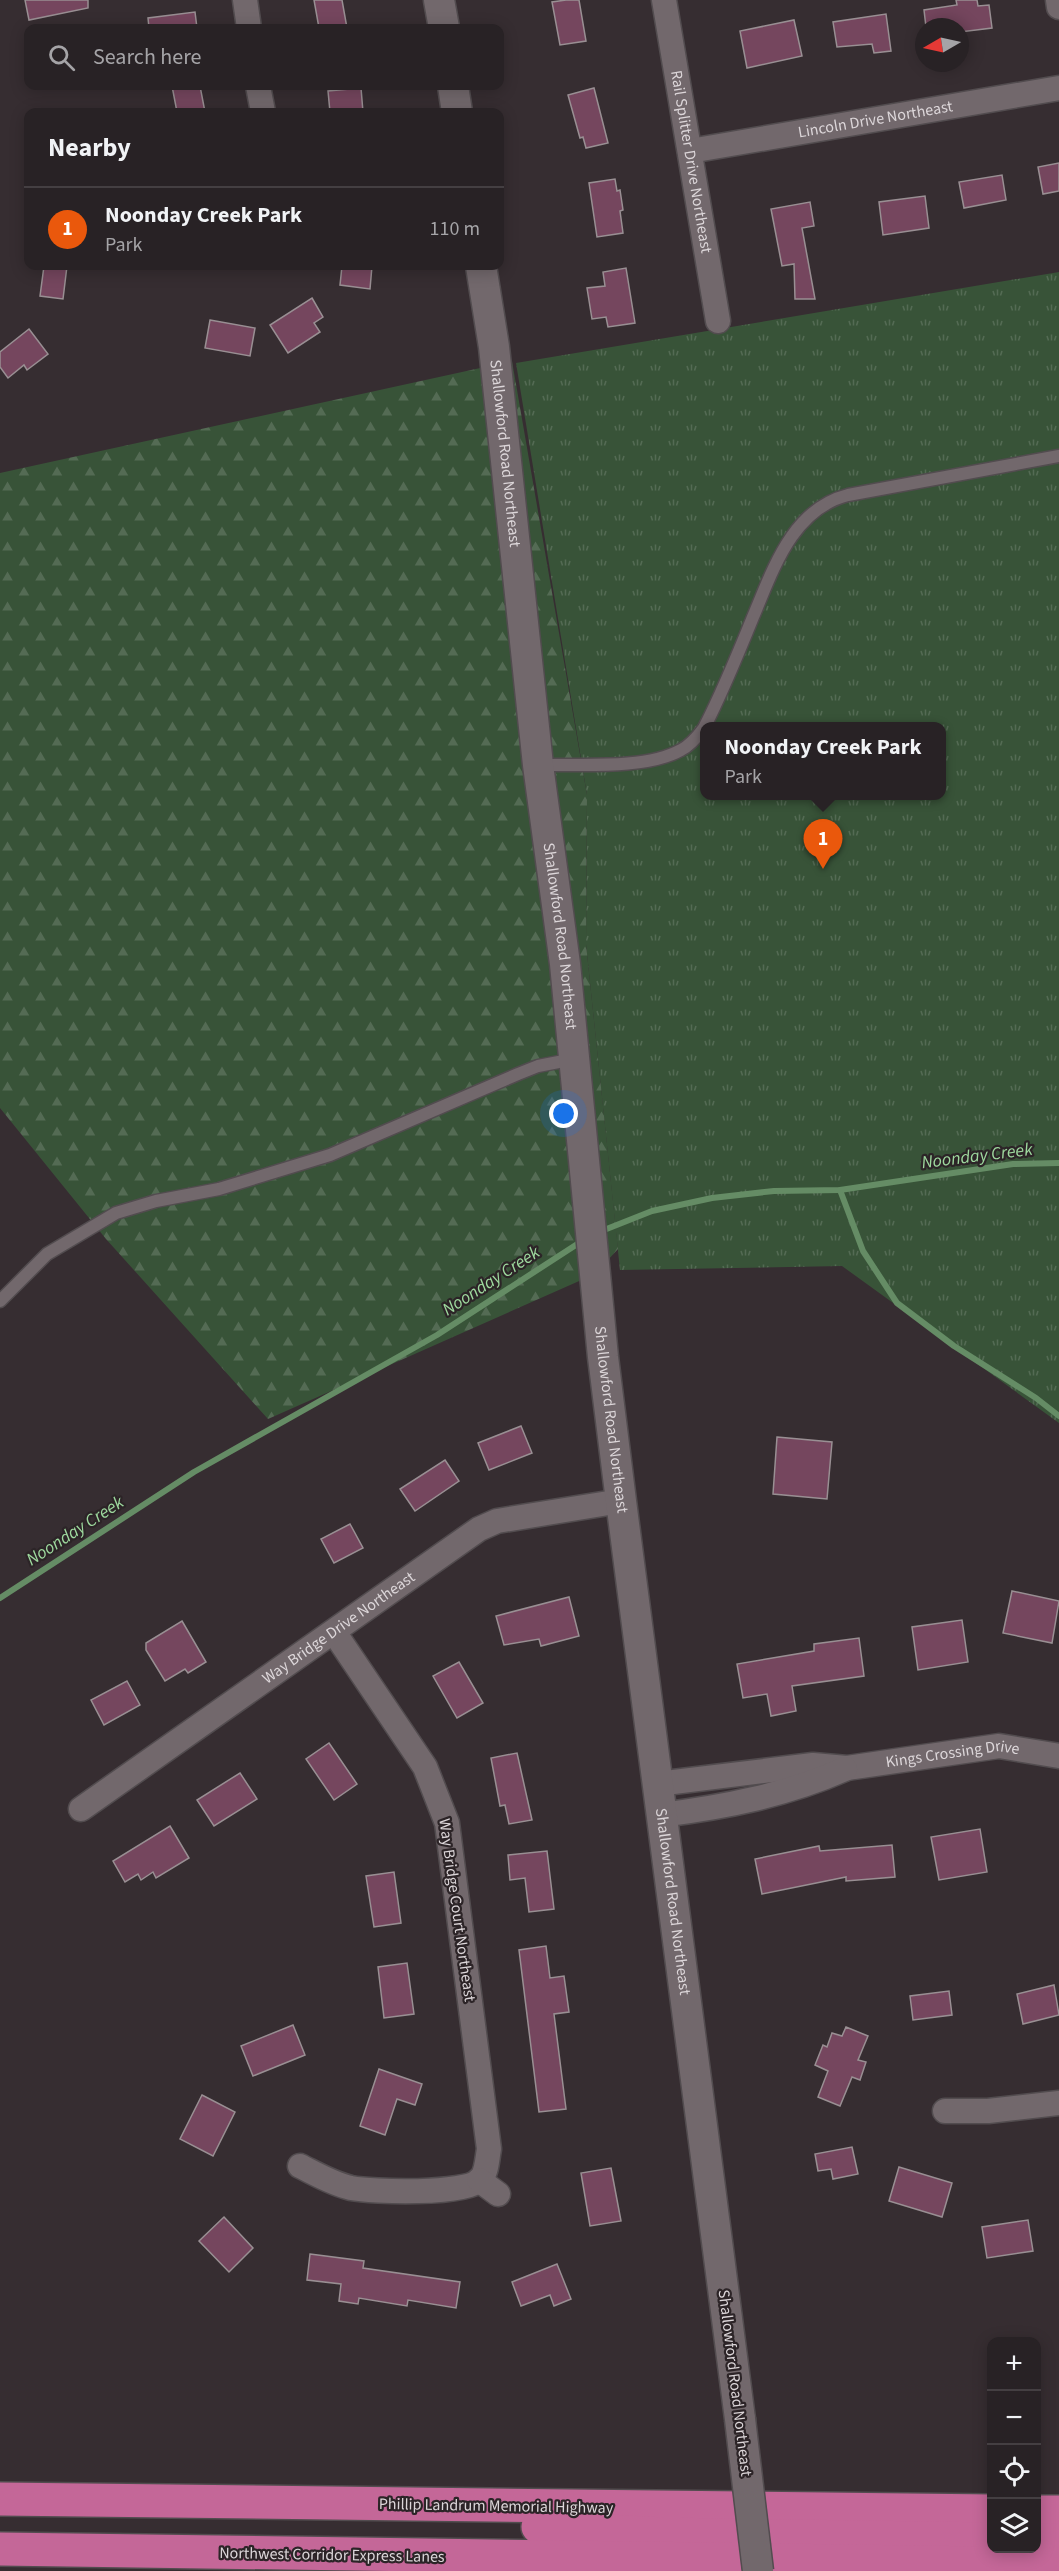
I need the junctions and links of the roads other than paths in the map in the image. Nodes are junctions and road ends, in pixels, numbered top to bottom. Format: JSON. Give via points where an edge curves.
{"nodes":[{"id":1,"x":245,"y":0,"type":"edge"},
{"id":2,"x":439,"y":0,"type":"edge"},
{"id":3,"x":664,"y":0,"type":"edge"},
{"id":4,"x":1058,"y":0,"type":"edge"},
{"id":5,"x":1059,"y":7,"type":"edge"},
{"id":6,"x":248,"y":24,"type":"edge"},
{"id":7,"x":443,"y":24,"type":"edge"},
{"id":8,"x":1059,"y":88,"type":"edge"},
{"id":9,"x":259,"y":90,"type":"edge"},
{"id":10,"x":454,"y":90,"type":"edge"},
{"id":11,"x":262,"y":108,"type":"edge"},
{"id":12,"x":456,"y":108,"type":"edge"},
{"id":13,"x":690,"y":151,"type":"junction"},
{"id":14,"x":482,"y":270,"type":"edge"},
{"id":15,"x":718,"y":321,"type":"dead end"},
{"id":16,"x":1059,"y":456,"type":"edge"},
{"id":17,"x":707,"y":722,"type":"edge"},
{"id":18,"x":700,"y":732,"type":"edge"},
{"id":19,"x":538,"y":765,"type":"junction"},
{"id":20,"x":575,"y":1058,"type":"junction"},
{"id":21,"x":0,"y":1301,"type":"edge"},
{"id":22,"x":621,"y":1502,"type":"junction"},
{"id":23,"x":334,"y":1632,"type":"junction"},
{"id":24,"x":1059,"y":1756,"type":"edge"},
{"id":25,"x":847,"y":1768,"type":"junction"},
{"id":26,"x":657,"y":1784,"type":"junction"},
{"id":27,"x":81,"y":1809,"type":"dead end"},
{"id":28,"x":661,"y":1815,"type":"junction"},
{"id":29,"x":1059,"y":2103,"type":"edge"},
{"id":30,"x":945,"y":2111,"type":"dead end"},
{"id":31,"x":300,"y":2166,"type":"dead end"},
{"id":32,"x":0,"y":2499,"type":"edge"},
{"id":33,"x":87,"y":2501,"type":"junction"},
{"id":34,"x":987,"y":2511,"type":"edge"},
{"id":35,"x":1041,"y":2512,"type":"edge"},
{"id":36,"x":1059,"y":2512,"type":"edge"},
{"id":37,"x":987,"y":2540,"type":"edge"},
{"id":38,"x":1041,"y":2540,"type":"edge"},
{"id":39,"x":1059,"y":2540,"type":"edge"},
{"id":40,"x":0,"y":2549,"type":"edge"},
{"id":41,"x":1059,"y":2564,"type":"edge"},
{"id":42,"x":758,"y":2571,"type":"edge"}],
"edges":[{"from":1,"to":6,"type":"street"},
{"from":2,"to":7,"type":"street"},
{"from":3,"to":13,"type":"street","name":"Rail Splitter Drive Northeast"},
{"from":4,"to":5,"type":"street"},
{"from":8,"to":13,"type":"street","name":"Lincoln Drive Northeast"},
{"from":9,"to":11,"type":"street"},
{"from":10,"to":12,"type":"street"},
{"from":13,"to":15,"type":"street","name":"Rail Splitter Drive Northeast"},
{"from":14,"to":19,"type":"street","name":"Shallowford Road Northeast","via":[[494,347]]},
{"from":16,"to":17,"type":"lane","via":[[848,495],[814,511],[779,557]]},
{"from":18,"to":19,"type":"lane","via":[[684,749],[660,758]]},
{"from":19,"to":20,"type":"street","name":"Shallowford Road Northeast"},
{"from":20,"to":21,"type":"lane","via":[[528,1070],[286,1170],[116,1213],[47,1254]]},
{"from":20,"to":22,"type":"street","name":"Shallowford Road Northeast"},
{"from":22,"to":23,"type":"street","name":"Way Bridge Drive Northeast","via":[[497,1521],[479,1528]]},
{"from":22,"to":26,"type":"street","name":"Shallowford Road Northeast"},
{"from":23,"to":27,"type":"street","name":"Way Bridge Drive Northeast"},
{"from":23,"to":31,"type":"street","name":"Way Bridge Court Northeast","via":[[425,1767],[447,1823],[489,2149],[489,2187],[441,2191],[351,2188]]},
{"from":24,"to":25,"type":"street","name":"Kings Crossing Drive","via":[[999,1746]]},
{"from":25,"to":26,"type":"street","name":"Kings Crossing Drive","via":[[813,1766]]},
{"from":25,"to":28,"type":"street","name":"Kings Crossing Drive","via":[[753,1800]]},
{"from":26,"to":28,"type":"street","name":"Shallowford Road Northeast"},
{"from":28,"to":42,"type":"street","name":"Shallowford Road Northeast","bridge":true},
{"from":29,"to":30,"type":"street","via":[[988,2111]]},
{"from":32,"to":33,"type":"highway","name":"Phillip Landrum Memorial Highway"},
{"from":33,"to":34,"type":"highway","name":"Phillip Landrum Memorial Highway"},
{"from":33,"to":37,"type":"highway","via":[[663,2534]]},
{"from":35,"to":36,"type":"highway"},
{"from":38,"to":39,"type":"highway"},
{"from":40,"to":41,"type":"highway","name":"Northwest Corridor Express Lanes"}]}
